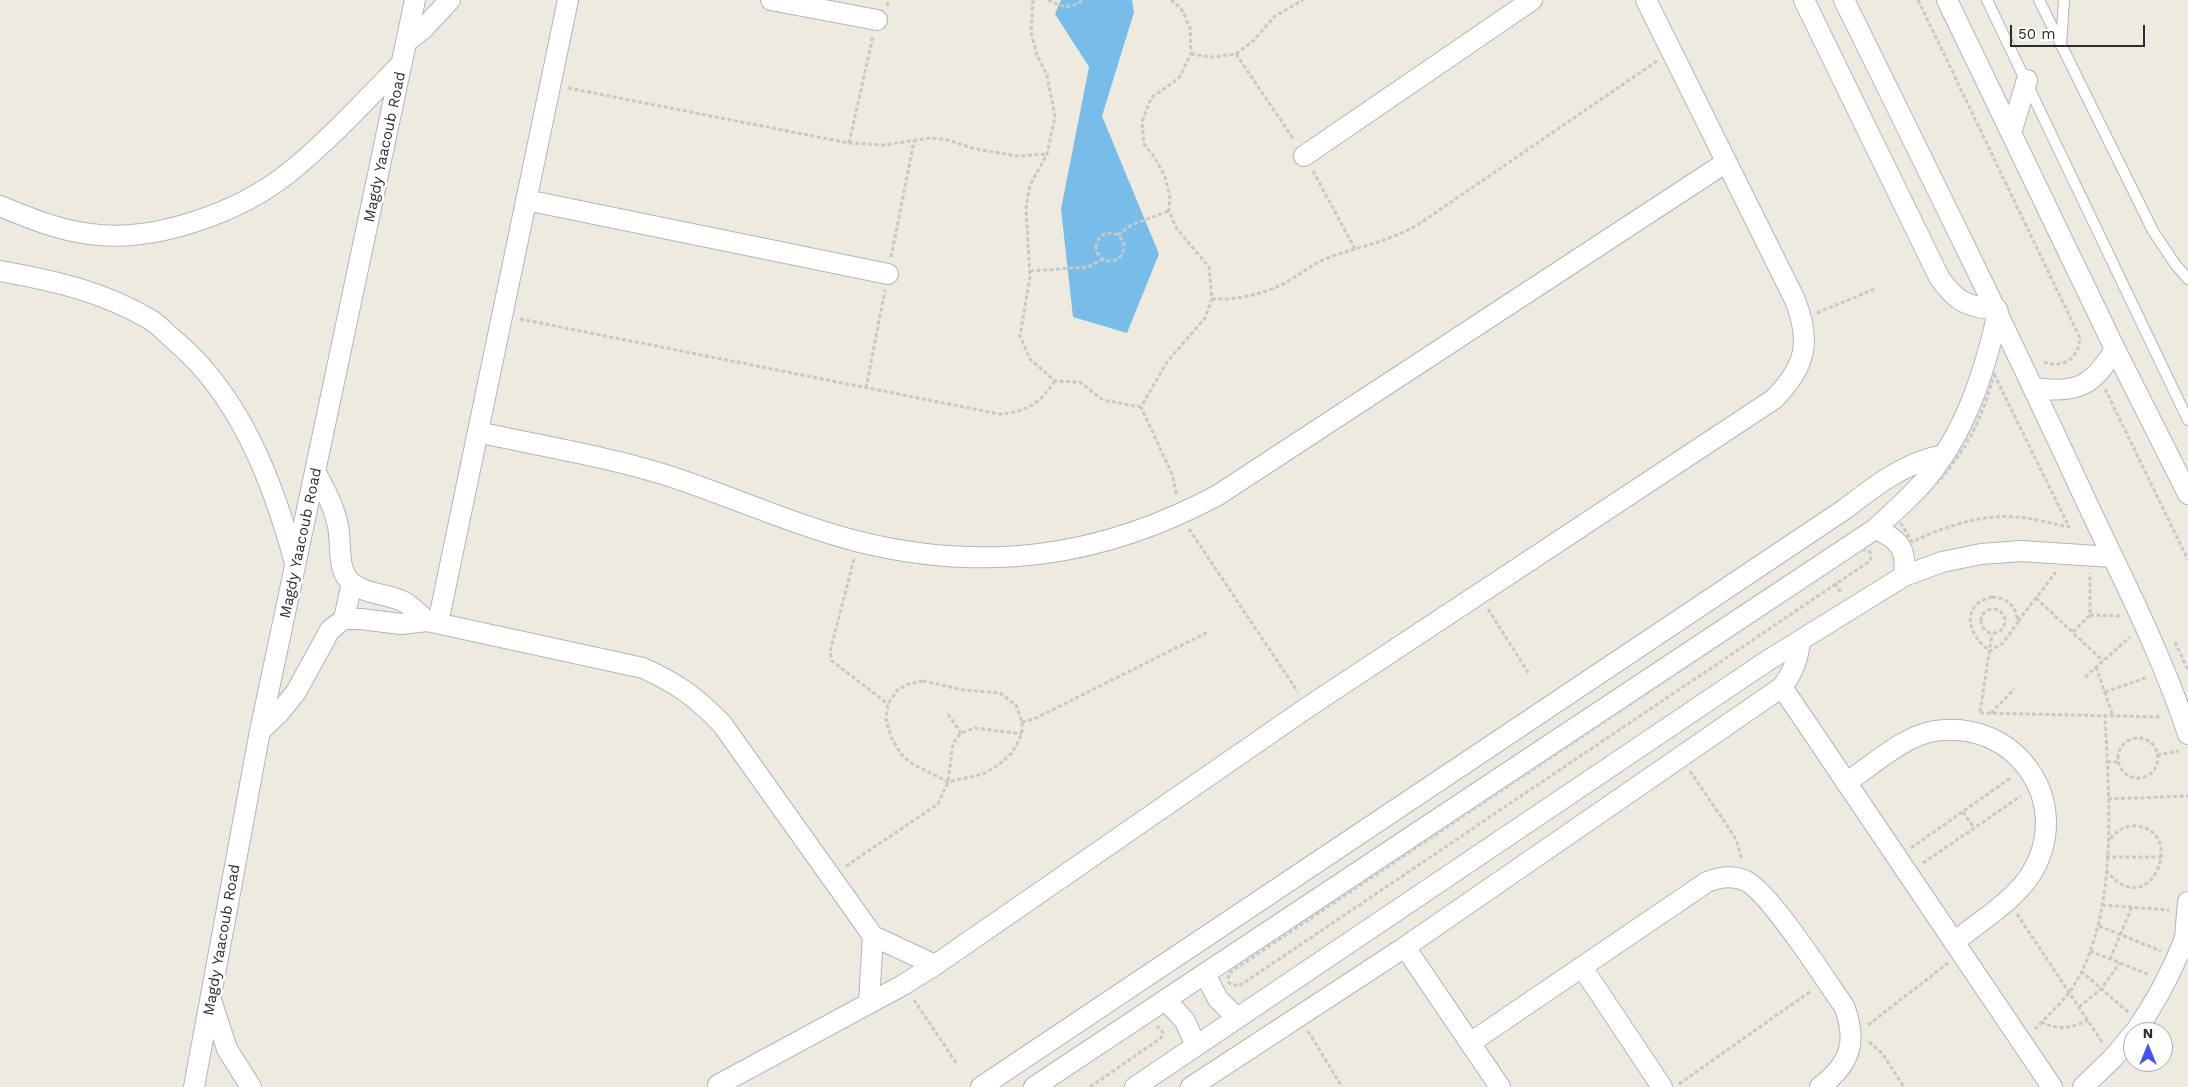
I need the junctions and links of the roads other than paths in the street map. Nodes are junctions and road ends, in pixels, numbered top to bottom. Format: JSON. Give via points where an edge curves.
{"nodes":[{"id":1,"x":415,"y":0,"type":"edge"},
{"id":2,"x":450,"y":0,"type":"edge"},
{"id":3,"x":568,"y":0,"type":"edge"},
{"id":4,"x":771,"y":0,"type":"edge"},
{"id":5,"x":1532,"y":0,"type":"edge"},
{"id":6,"x":1646,"y":0,"type":"edge"},
{"id":7,"x":1804,"y":0,"type":"edge"},
{"id":8,"x":1844,"y":0,"type":"edge"},
{"id":9,"x":1947,"y":0,"type":"edge"},
{"id":10,"x":1988,"y":0,"type":"edge"},
{"id":11,"x":2039,"y":0,"type":"edge"},
{"id":12,"x":2064,"y":0,"type":"edge"},
{"id":13,"x":877,"y":20,"type":"road end"},
{"id":14,"x":406,"y":42,"type":"junction"},
{"id":15,"x":2061,"y":46,"type":"junction"},
{"id":16,"x":402,"y":62,"type":"junction"},
{"id":17,"x":2027,"y":80,"type":"junction"},
{"id":18,"x":2012,"y":133,"type":"junction"},
{"id":19,"x":1304,"y":156,"type":"road end"},
{"id":20,"x":1725,"y":162,"type":"junction"},
{"id":21,"x":526,"y":200,"type":"junction"},
{"id":22,"x":0,"y":206,"type":"edge"},
{"id":23,"x":0,"y":271,"type":"edge"},
{"id":24,"x":888,"y":274,"type":"dead end"},
{"id":25,"x":2188,"y":279,"type":"edge"},
{"id":26,"x":1997,"y":311,"type":"junction"},
{"id":27,"x":2115,"y":349,"type":"junction"},
{"id":28,"x":2034,"y":388,"type":"junction"},
{"id":29,"x":2188,"y":420,"type":"edge"},
{"id":30,"x":478,"y":432,"type":"junction"},
{"id":31,"x":1943,"y":455,"type":"junction"},
{"id":32,"x":316,"y":473,"type":"junction"},
{"id":33,"x":2188,"y":494,"type":"edge"},
{"id":34,"x":1875,"y":528,"type":"junction"},
{"id":35,"x":2112,"y":557,"type":"junction"},
{"id":36,"x":296,"y":568,"type":"junction"},
{"id":37,"x":1904,"y":576,"type":"junction"},
{"id":38,"x":352,"y":583,"type":"junction"},
{"id":39,"x":344,"y":619,"type":"junction"},
{"id":40,"x":432,"y":622,"type":"junction"},
{"id":41,"x":1800,"y":641,"type":"junction"},
{"id":42,"x":1782,"y":688,"type":"junction"},
{"id":43,"x":260,"y":731,"type":"junction"},
{"id":44,"x":2184,"y":734,"type":"edge"},
{"id":45,"x":1846,"y":783,"type":"junction"},
{"id":46,"x":2187,"y":907,"type":"edge"},
{"id":47,"x":873,"y":936,"type":"junction"},
{"id":48,"x":1405,"y":947,"type":"junction"},
{"id":49,"x":1958,"y":948,"type":"junction"},
{"id":50,"x":2183,"y":959,"type":"edge"},
{"id":51,"x":935,"y":965,"type":"junction"},
{"id":52,"x":1316,"y":965,"type":"junction"},
{"id":53,"x":1582,"y":967,"type":"junction"},
{"id":54,"x":1206,"y":974,"type":"junction"},
{"id":55,"x":1335,"y":991,"type":"junction"},
{"id":56,"x":1166,"y":1000,"type":"junction"},
{"id":57,"x":869,"y":1001,"type":"junction"},
{"id":58,"x":211,"y":1002,"type":"junction"},
{"id":59,"x":1237,"y":1018,"type":"junction"},
{"id":60,"x":2141,"y":1022,"type":"edge"},
{"id":61,"x":1470,"y":1043,"type":"junction"},
{"id":62,"x":1196,"y":1046,"type":"junction"},
{"id":63,"x":2123,"y":1046,"type":"edge"},
{"id":64,"x":718,"y":1085,"type":"dead end"},
{"id":65,"x":194,"y":1087,"type":"edge"},
{"id":66,"x":251,"y":1087,"type":"edge"},
{"id":67,"x":981,"y":1087,"type":"edge"},
{"id":68,"x":1034,"y":1087,"type":"edge"},
{"id":69,"x":1135,"y":1087,"type":"edge"},
{"id":70,"x":1191,"y":1087,"type":"edge"},
{"id":71,"x":1500,"y":1087,"type":"edge"},
{"id":72,"x":1662,"y":1087,"type":"edge"},
{"id":73,"x":1820,"y":1087,"type":"edge"},
{"id":74,"x":2052,"y":1087,"type":"edge"},
{"id":75,"x":2084,"y":1087,"type":"edge"}],
"edges":[{"from":1,"to":14,"type":"street","name":"Magdy Yaacoub Road"},
{"from":2,"to":14,"type":"street","via":[[424,29]]},
{"from":3,"to":21,"type":"street"},
{"from":4,"to":13,"type":"street"},
{"from":5,"to":19,"type":"street"},
{"from":6,"to":20,"type":"street"},
{"from":7,"to":26,"type":"street","via":[[1939,277],[1962,303]]},
{"from":8,"to":26,"type":"street"},
{"from":9,"to":18,"type":"street"},
{"from":10,"to":17,"type":"lane"},
{"from":11,"to":15,"type":"lane"},
{"from":12,"to":15,"type":"lane"},
{"from":14,"to":16,"type":"street","name":"Magdy Yaacoub Road"},
{"from":15,"to":25,"type":"lane","via":[[2153,231]]},
{"from":16,"to":22,"type":"street","via":[[337,131],[289,172],[243,201],[184,226],[134,235],[91,234],[51,226]]},
{"from":16,"to":32,"type":"street","name":"Magdy Yaacoub Road"},
{"from":17,"to":18,"type":"street"},
{"from":17,"to":29,"type":"lane"},
{"from":18,"to":27,"type":"street"},
{"from":20,"to":30,"type":"street","via":[[1218,495],[1142,531],[1062,551],[980,557],[899,550],[796,522],[663,474]]},
{"from":20,"to":51,"type":"street","via":[[1803,320],[1801,360],[1792,381],[1774,399],[1308,708]]},
{"from":21,"to":24,"type":"street"},
{"from":21,"to":30,"type":"street"},
{"from":23,"to":36,"type":"street","via":[[74,286],[116,302],[152,321],[191,354],[230,405],[258,455],[284,524]]},
{"from":26,"to":28,"type":"street"},
{"from":26,"to":31,"type":"street","via":[[1980,379]]},
{"from":27,"to":28,"type":"street","via":[[2102,370],[2083,385],[2058,392]]},
{"from":27,"to":33,"type":"street"},
{"from":28,"to":35,"type":"street"},
{"from":30,"to":40,"type":"street"},
{"from":31,"to":34,"type":"street","via":[[1925,480]]},
{"from":31,"to":67,"type":"street","via":[[1922,459],[1882,481],[1845,509]]},
{"from":32,"to":36,"type":"street","name":"Magdy Yaacoub Road"},
{"from":32,"to":38,"type":"street","via":[[330,498],[338,526],[342,571]]},
{"from":34,"to":37,"type":"street","via":[[1890,534],[1901,546],[1906,561]]},
{"from":34,"to":54,"type":"street"},
{"from":35,"to":37,"type":"street","via":[[2021,551],[1981,554],[1942,562]]},
{"from":35,"to":44,"type":"street","via":[[2166,671]]},
{"from":36,"to":43,"type":"street","name":"Magdy Yaacoub Road"},
{"from":37,"to":41,"type":"street"},
{"from":38,"to":39,"type":"street"},
{"from":38,"to":40,"type":"street","via":[[366,591],[406,603]]},
{"from":39,"to":40,"type":"street","via":[[401,624]]},
{"from":39,"to":43,"type":"street","via":[[330,630],[296,692]]},
{"from":40,"to":47,"type":"street","via":[[644,668],[673,682],[700,701],[722,724]]},
{"from":41,"to":42,"type":"street","via":[[1792,674]]},
{"from":41,"to":52,"type":"street"},
{"from":42,"to":45,"type":"street"},
{"from":42,"to":48,"type":"street"},
{"from":43,"to":58,"type":"street","name":"Magdy Yaacoub Road"},
{"from":45,"to":49,"type":"street"},
{"from":45,"to":49,"type":"street","via":[[1912,737],[1934,731],[1956,730],[1996,740],[2027,767],[2038,784],[2045,809],[2046,834],[2040,856],[2030,875]]},
{"from":46,"to":50,"type":"street"},
{"from":47,"to":51,"type":"street"},
{"from":47,"to":57,"type":"street"},
{"from":48,"to":55,"type":"street"},
{"from":48,"to":61,"type":"street"},
{"from":49,"to":74,"type":"street"},
{"from":50,"to":60,"type":"street"},
{"from":51,"to":57,"type":"street"},
{"from":52,"to":55,"type":"street"},
{"from":52,"to":59,"type":"street"},
{"from":53,"to":61,"type":"street"},
{"from":53,"to":72,"type":"street"},
{"from":53,"to":73,"type":"street","via":[[1707,882],[1732,877],[1745,880],[1765,895],[1844,1006],[1850,1021],[1852,1037],[1848,1053],[1841,1068]]},
{"from":54,"to":56,"type":"street"},
{"from":54,"to":59,"type":"street","via":[[1218,999]]},
{"from":55,"to":70,"type":"street"},
{"from":56,"to":62,"type":"street","via":[[1185,1020]]},
{"from":56,"to":68,"type":"street"},
{"from":57,"to":64,"type":"street"},
{"from":58,"to":65,"type":"street","name":"Magdy Yaacoub Road"},
{"from":58,"to":66,"type":"street","via":[[227,1049]]},
{"from":59,"to":62,"type":"street"},
{"from":61,"to":71,"type":"street"},
{"from":62,"to":69,"type":"street"},
{"from":63,"to":75,"type":"street"}]}
